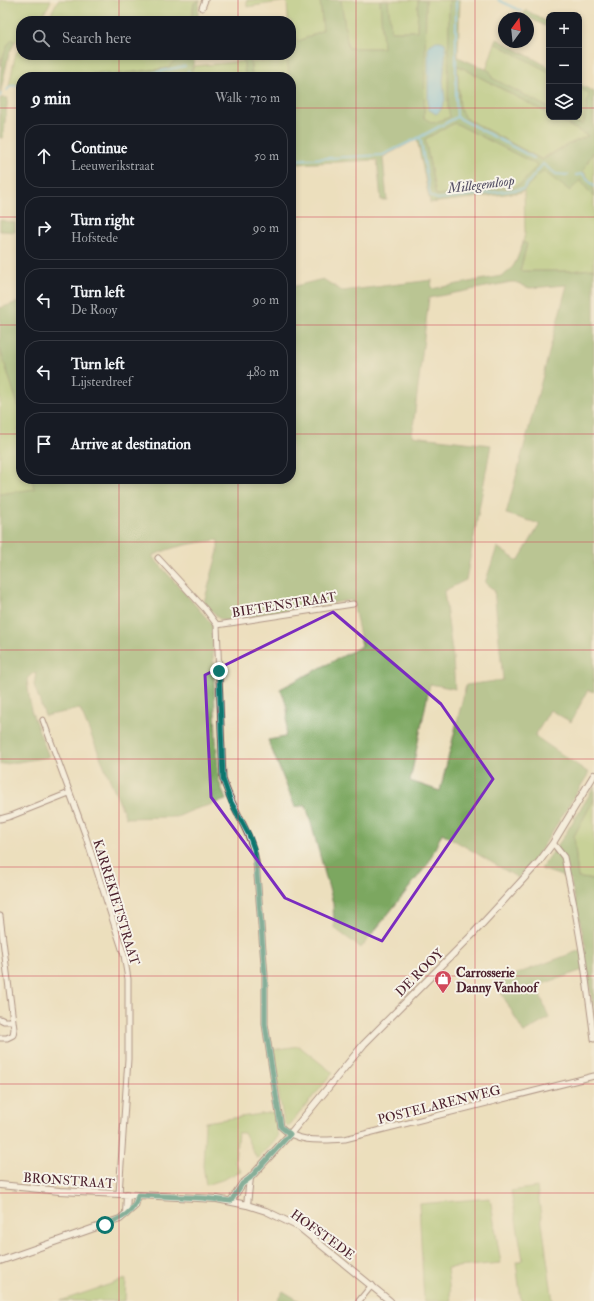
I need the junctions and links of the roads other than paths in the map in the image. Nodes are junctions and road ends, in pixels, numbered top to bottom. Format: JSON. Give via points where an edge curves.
{"nodes":[{"id":1,"x":205,"y":0,"type":"edge"},
{"id":2,"x":202,"y":8,"type":"dead end"},
{"id":3,"x":158,"y":558,"type":"dead end"},
{"id":4,"x":353,"y":604,"type":"dead end"},
{"id":5,"x":217,"y":625,"type":"junction"},
{"id":6,"x":43,"y":720,"type":"dead end"},
{"id":7,"x":594,"y":775,"type":"edge"},
{"id":8,"x":69,"y":793,"type":"junction"},
{"id":9,"x":0,"y":819,"type":"edge"},
{"id":10,"x":554,"y":843,"type":"junction"},
{"id":11,"x":0,"y":916,"type":"edge"},
{"id":12,"x":2,"y":945,"type":"edge"},
{"id":13,"x":3,"y":961,"type":"edge"},
{"id":14,"x":0,"y":1019,"type":"edge"},
{"id":15,"x":13,"y":1021,"type":"junction"},
{"id":16,"x":0,"y":1038,"type":"edge"},
{"id":17,"x":594,"y":1039,"type":"edge"},
{"id":18,"x":594,"y":1076,"type":"edge"},
{"id":19,"x":290,"y":1134,"type":"junction"},
{"id":20,"x":250,"y":1178,"type":"junction"},
{"id":21,"x":0,"y":1185,"type":"edge"},
{"id":22,"x":119,"y":1194,"type":"junction"},
{"id":23,"x":127,"y":1194,"type":"junction"},
{"id":24,"x":138,"y":1195,"type":"junction"},
{"id":25,"x":231,"y":1201,"type":"junction"},
{"id":26,"x":246,"y":1205,"type":"junction"},
{"id":27,"x":126,"y":1214,"type":"junction"},
{"id":28,"x":0,"y":1261,"type":"edge"},
{"id":29,"x":372,"y":1286,"type":"junction"},
{"id":30,"x":359,"y":1301,"type":"edge"},
{"id":31,"x":390,"y":1301,"type":"edge"}],
"edges":[{"from":1,"to":2,"type":"street"},
{"from":3,"to":5,"type":"street","via":[[206,609]]},
{"from":4,"to":5,"type":"street","name":"BIETENSTRAAT"},
{"from":5,"to":19,"type":"street","via":[[223,779],[254,849],[265,976],[267,1044],[281,1127]]},
{"from":6,"to":8,"type":"street","name":"KARREKIETSTRAAT"},
{"from":7,"to":10,"type":"street","name":"DE ROOY"},
{"from":8,"to":9,"type":"street"},
{"from":8,"to":22,"type":"street","name":"KARREKIETSTRAAT","via":[[85,834],[122,950],[128,980],[128,1059]]},
{"from":10,"to":17,"type":"street","via":[[564,857],[573,898]]},
{"from":10,"to":19,"type":"street","name":"DE ROOY","via":[[512,893],[364,1044]]},
{"from":11,"to":12,"type":"street"},
{"from":12,"to":13,"type":"street"},
{"from":13,"to":15,"type":"street"},
{"from":14,"to":15,"type":"street"},
{"from":15,"to":16,"type":"street","via":[[13,1035]]},
{"from":18,"to":19,"type":"street","name":"POSTELARENWEG","via":[[345,1139],[303,1140]]},
{"from":19,"to":20,"type":"street","name":"DE ROOY"},
{"from":20,"to":25,"type":"street","name":"DE ROOY","via":[[242,1184]]},
{"from":20,"to":26,"type":"street"},
{"from":21,"to":22,"type":"street","name":"BRONSTRAAT","via":[[37,1190]]},
{"from":22,"to":23,"type":"street","name":"BRONSTRAAT"},
{"from":23,"to":24,"type":"street","name":"BRONSTRAAT"},
{"from":23,"to":27,"type":"street"},
{"from":24,"to":25,"type":"street","name":"HOFSTEDE"},
{"from":24,"to":27,"type":"street","via":[[135,1206]]},
{"from":25,"to":26,"type":"street","name":"HOFSTEDE"},
{"from":26,"to":29,"type":"street","name":"HOFSTEDE","via":[[266,1211],[299,1227]]},
{"from":27,"to":28,"type":"street","via":[[105,1225]]},
{"from":29,"to":30,"type":"street"},
{"from":29,"to":31,"type":"street","name":"HOFSTEDE"}]}
